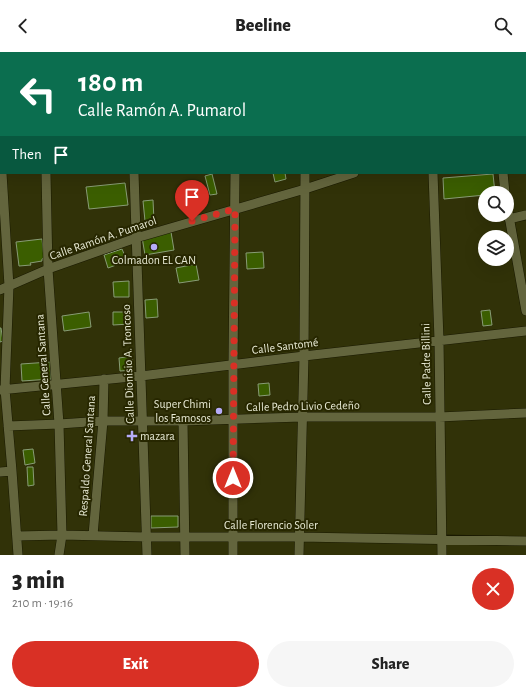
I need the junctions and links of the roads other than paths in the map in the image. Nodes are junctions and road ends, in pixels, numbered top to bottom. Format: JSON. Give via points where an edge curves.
{"nodes":[{"id":1,"x":2,"y":174,"type":"edge"},
{"id":2,"x":46,"y":174,"type":"edge"},
{"id":3,"x":134,"y":174,"type":"edge"},
{"id":4,"x":235,"y":174,"type":"edge"},
{"id":5,"x":305,"y":174,"type":"edge"},
{"id":6,"x":351,"y":174,"type":"edge"},
{"id":7,"x":433,"y":174,"type":"edge"},
{"id":8,"x":503,"y":174,"type":"edge"},
{"id":9,"x":504,"y":186,"type":"edge"},
{"id":10,"x":305,"y":189,"type":"junction"},
{"id":11,"x":235,"y":209,"type":"junction"},
{"id":12,"x":526,"y":215,"type":"edge"},
{"id":13,"x":514,"y":218,"type":"edge"},
{"id":14,"x":510,"y":222,"type":"edge"},
{"id":15,"x":136,"y":238,"type":"junction"},
{"id":16,"x":48,"y":269,"type":"junction"},
{"id":17,"x":4,"y":288,"type":"edge"},
{"id":18,"x":526,"y":311,"type":"edge"},
{"id":19,"x":526,"y":331,"type":"edge"},
{"id":20,"x":439,"y":340,"type":"junction"},
{"id":21,"x":304,"y":356,"type":"junction"},
{"id":22,"x":233,"y":364,"type":"junction"},
{"id":23,"x":141,"y":376,"type":"junction"},
{"id":24,"x":104,"y":379,"type":"junction"},
{"id":25,"x":56,"y":385,"type":"junction"},
{"id":26,"x":3,"y":389,"type":"edge"},
{"id":27,"x":526,"y":413,"type":"edge"},
{"id":28,"x":302,"y":417,"type":"junction"},
{"id":29,"x":439,"y":417,"type":"junction"},
{"id":30,"x":233,"y":419,"type":"junction"},
{"id":31,"x":142,"y":421,"type":"junction"},
{"id":32,"x":183,"y":421,"type":"junction"},
{"id":33,"x":103,"y":422,"type":"junction"},
{"id":34,"x":59,"y":424,"type":"junction"},
{"id":35,"x":8,"y":426,"type":"junction"},
{"id":36,"x":12,"y":471,"type":"junction"},
{"id":37,"x":0,"y":472,"type":"edge"},
{"id":38,"x":62,"y":535,"type":"junction"},
{"id":39,"x":92,"y":535,"type":"junction"},
{"id":40,"x":17,"y":536,"type":"junction"},
{"id":41,"x":146,"y":537,"type":"junction"},
{"id":42,"x":184,"y":537,"type":"junction"},
{"id":43,"x":233,"y":537,"type":"junction"},
{"id":44,"x":299,"y":537,"type":"junction"},
{"id":45,"x":442,"y":540,"type":"junction"},
{"id":46,"x":526,"y":541,"type":"edge"},
{"id":47,"x":18,"y":555,"type":"edge"},
{"id":48,"x":59,"y":555,"type":"edge"},
{"id":49,"x":147,"y":555,"type":"edge"},
{"id":50,"x":185,"y":555,"type":"edge"},
{"id":51,"x":233,"y":555,"type":"edge"},
{"id":52,"x":299,"y":555,"type":"edge"},
{"id":53,"x":442,"y":555,"type":"edge"}],
"edges":[{"from":1,"to":17,"type":"street"},
{"from":2,"to":16,"type":"street","name":"Calle General Santana"},
{"from":3,"to":15,"type":"street","name":"Calle Dionisio A. Troncoso"},
{"from":4,"to":11,"type":"street"},
{"from":5,"to":10,"type":"street"},
{"from":6,"to":10,"type":"street","name":"Calle Ramón A. Pumarol"},
{"from":7,"to":20,"type":"street","name":"Calle Padre Billini"},
{"from":8,"to":9,"type":"street"},
{"from":10,"to":11,"type":"street","name":"Calle Ramón A. Pumarol"},
{"from":10,"to":21,"type":"street"},
{"from":11,"to":15,"type":"street","name":"Calle Ramón A. Pumarol"},
{"from":11,"to":22,"type":"street"},
{"from":12,"to":13,"type":"street"},
{"from":14,"to":18,"type":"street"},
{"from":15,"to":16,"type":"street","name":"Calle Ramón A. Pumarol"},
{"from":15,"to":23,"type":"street","name":"Calle Dionisio A. Troncoso"},
{"from":16,"to":17,"type":"street","name":"Calle Ramón A. Pumarol"},
{"from":16,"to":25,"type":"street","name":"Calle General Santana"},
{"from":17,"to":26,"type":"street"},
{"from":19,"to":20,"type":"street","name":"Calle Santomé"},
{"from":20,"to":21,"type":"street","name":"Calle Santomé"},
{"from":20,"to":29,"type":"street","name":"Calle Padre Billini"},
{"from":21,"to":22,"type":"street","name":"Calle Santomé"},
{"from":21,"to":28,"type":"street"},
{"from":22,"to":23,"type":"street","name":"Calle Santomé"},
{"from":22,"to":30,"type":"street"},
{"from":23,"to":24,"type":"street","name":"Calle Santomé"},
{"from":23,"to":31,"type":"street","name":"Calle Dionisio A. Troncoso"},
{"from":24,"to":25,"type":"street","name":"Calle Santomé"},
{"from":24,"to":33,"type":"street","name":"Respaldo General Santana"},
{"from":25,"to":26,"type":"street","name":"Calle Santomé"},
{"from":25,"to":34,"type":"street","name":"Calle General Santana"},
{"from":26,"to":35,"type":"street"},
{"from":27,"to":29,"type":"street","name":"Calle Pedro Livio Cedeño"},
{"from":28,"to":29,"type":"street","name":"Calle Pedro Livio Cedeño"},
{"from":28,"to":30,"type":"street","name":"Calle Pedro Livio Cedeño"},
{"from":28,"to":44,"type":"street"},
{"from":29,"to":45,"type":"street","name":"Calle Padre Billini"},
{"from":30,"to":32,"type":"street","name":"Calle Pedro Livio Cedeño"},
{"from":30,"to":43,"type":"street"},
{"from":31,"to":32,"type":"street","name":"Calle Pedro Livio Cedeño"},
{"from":31,"to":33,"type":"street","name":"Calle Pedro Livio Cedeño"},
{"from":31,"to":41,"type":"street","name":"Calle Dionisio A. Troncoso"},
{"from":32,"to":42,"type":"street"},
{"from":33,"to":34,"type":"street","name":"Calle Pedro Livio Cedeño"},
{"from":33,"to":39,"type":"street","name":"Respaldo General Santana"},
{"from":34,"to":35,"type":"street","name":"Calle Pedro Livio Cedeño"},
{"from":34,"to":38,"type":"street","name":"Calle General Santana"},
{"from":35,"to":36,"type":"street"},
{"from":36,"to":37,"type":"street"},
{"from":36,"to":40,"type":"street"},
{"from":38,"to":39,"type":"street","name":"Calle Florencio Soler"},
{"from":38,"to":40,"type":"street","name":"Calle Florencio Soler"},
{"from":38,"to":48,"type":"street","name":"Calle General Santana"},
{"from":39,"to":41,"type":"street","name":"Calle Florencio Soler"},
{"from":40,"to":47,"type":"street"},
{"from":41,"to":42,"type":"street","name":"Calle Florencio Soler"},
{"from":41,"to":49,"type":"street","name":"Calle Dionisio A. Troncoso"},
{"from":42,"to":43,"type":"street","name":"Calle Florencio Soler"},
{"from":42,"to":50,"type":"street"},
{"from":43,"to":44,"type":"street","name":"Calle Florencio Soler"},
{"from":43,"to":51,"type":"street"},
{"from":44,"to":45,"type":"street","name":"Calle Florencio Soler"},
{"from":44,"to":52,"type":"street"},
{"from":45,"to":46,"type":"street","name":"Calle Florencio Soler"},
{"from":45,"to":53,"type":"street","name":"Calle Padre Billini"}]}
